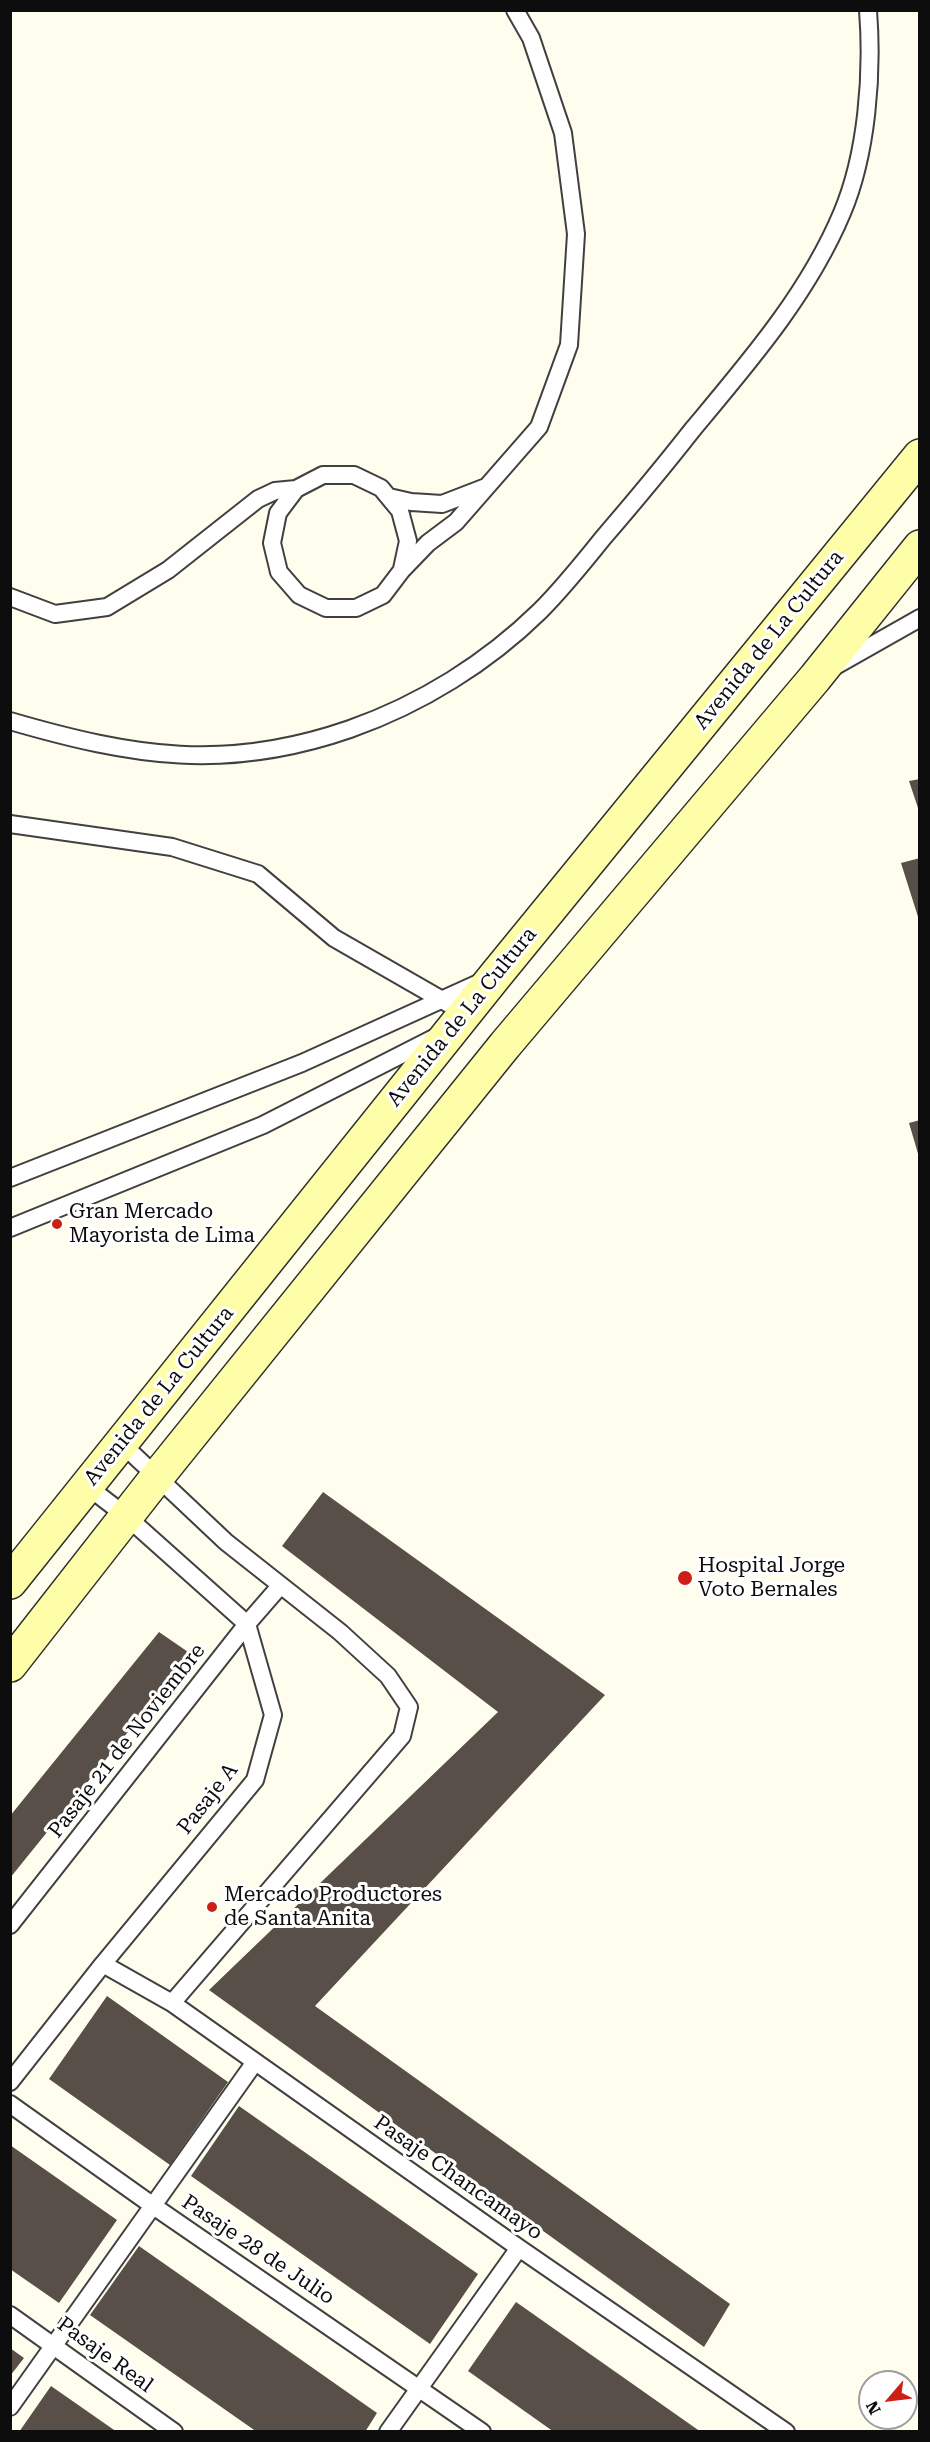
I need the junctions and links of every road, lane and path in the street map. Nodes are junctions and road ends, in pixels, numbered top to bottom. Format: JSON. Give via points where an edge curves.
{"nodes":[{"id":1,"x":515,"y":10,"type":"edge"},
{"id":2,"x":868,"y":10,"type":"edge"},
{"id":3,"x":920,"y":456,"type":"edge"},
{"id":4,"x":490,"y":485,"type":"junction"},
{"id":5,"x":296,"y":489,"type":"junction"},
{"id":6,"x":389,"y":498,"type":"junction"},
{"id":7,"x":920,"y":547,"type":"edge"},
{"id":8,"x":402,"y":570,"type":"junction"},
{"id":9,"x":10,"y":597,"type":"edge"},
{"id":10,"x":920,"y":618,"type":"edge"},
{"id":11,"x":815,"y":678,"type":"junction"},
{"id":12,"x":10,"y":721,"type":"edge"},
{"id":13,"x":10,"y":824,"type":"edge"},
{"id":14,"x":453,"y":1015,"type":"junction"},
{"id":15,"x":505,"y":1045,"type":"junction"},
{"id":16,"x":10,"y":1178,"type":"edge"},
{"id":17,"x":10,"y":1228,"type":"edge"},
{"id":18,"x":122,"y":1443,"type":"junction"},
{"id":19,"x":157,"y":1477,"type":"junction"},
{"id":20,"x":87,"y":1486,"type":"junction"},
{"id":21,"x":126,"y":1516,"type":"junction"},
{"id":22,"x":10,"y":1582,"type":"edge"},
{"id":23,"x":280,"y":1586,"type":"junction"},
{"id":24,"x":247,"y":1624,"type":"junction"},
{"id":25,"x":10,"y":1665,"type":"edge"},
{"id":26,"x":10,"y":1925,"type":"edge"},
{"id":27,"x":103,"y":1964,"type":"junction"},
{"id":28,"x":172,"y":2003,"type":"junction"},
{"id":29,"x":255,"y":2062,"type":"junction"},
{"id":30,"x":10,"y":2082,"type":"edge"},
{"id":31,"x":10,"y":2104,"type":"edge"},
{"id":32,"x":152,"y":2205,"type":"junction"},
{"id":33,"x":519,"y":2248,"type":"junction"},
{"id":34,"x":10,"y":2315,"type":"edge"},
{"id":35,"x":53,"y":2345,"type":"junction"},
{"id":36,"x":419,"y":2387,"type":"junction"},
{"id":37,"x":10,"y":2407,"type":"edge"},
{"id":38,"x":174,"y":2432,"type":"edge"},
{"id":39,"x":388,"y":2432,"type":"edge"},
{"id":40,"x":482,"y":2432,"type":"edge"},
{"id":41,"x":786,"y":2432,"type":"edge"}],
"edges":[{"from":1,"to":4,"type":"lane","via":[[531,38],[563,133],[576,234],[569,345],[539,427]]},
{"from":2,"to":12,"type":"lane","via":[[869,59],[863,130],[843,210],[826,248],[769,337],[643,491],[539,612],[493,651],[456,678],[383,716],[317,739],[246,754],[200,756],[136,751],[97,745]]},
{"from":3,"to":14,"type":"main road","name":"Avenida de La Cultura","via":[[495,976]]},
{"from":4,"to":6,"type":"lane","via":[[442,504]]},
{"from":4,"to":8,"type":"lane"},
{"from":5,"to":6,"type":"lane","via":[[323,475],[354,475],[381,488]]},
{"from":5,"to":8,"type":"lane","via":[[278,513],[272,543],[279,572],[299,596],[326,608],[356,608],[383,595]]},
{"from":5,"to":9,"type":"lane","via":[[275,491],[258,499],[168,570],[107,607],[56,614]]},
{"from":6,"to":8,"type":"lane","via":[[400,511],[408,541]]},
{"from":7,"to":11,"type":"main road"},
{"from":10,"to":11,"type":"lane"},
{"from":11,"to":15,"type":"main road"},
{"from":13,"to":14,"type":"lane","via":[[172,847],[258,874],[334,938]]},
{"from":14,"to":15,"type":"main road"},
{"from":14,"to":16,"type":"lane","via":[[302,1063]]},
{"from":14,"to":17,"type":"lane","via":[[263,1125]]},
{"from":14,"to":18,"type":"main road","name":"Avenida de La Cultura"},
{"from":15,"to":19,"type":"main road"},
{"from":18,"to":19,"type":"lane"},
{"from":18,"to":20,"type":"main road","name":"Avenida de La Cultura"},
{"from":19,"to":21,"type":"main road"},
{"from":19,"to":23,"type":"lane"},
{"from":20,"to":21,"type":"lane"},
{"from":20,"to":22,"type":"main road","name":"Avenida de La Cultura"},
{"from":21,"to":24,"type":"lane"},
{"from":21,"to":25,"type":"main road"},
{"from":23,"to":24,"type":"lane","name":"Pasaje 21 de Noviembre"},
{"from":23,"to":28,"type":"lane","via":[[340,1632],[388,1676],[409,1707],[402,1736]]},
{"from":24,"to":26,"type":"lane","name":"Pasaje 21 de Noviembre"},
{"from":24,"to":27,"type":"lane","name":"Pasaje A","via":[[273,1715],[255,1780]]},
{"from":27,"to":28,"type":"lane","name":"Pasaje Chancamayo"},
{"from":27,"to":30,"type":"lane","name":"Pasaje A"},
{"from":28,"to":29,"type":"lane","name":"Pasaje Chancamayo"},
{"from":29,"to":32,"type":"lane"},
{"from":29,"to":33,"type":"lane","name":"Pasaje Chancamayo"},
{"from":31,"to":32,"type":"lane","name":"Pasaje 28 de Julio"},
{"from":32,"to":35,"type":"lane"},
{"from":32,"to":36,"type":"lane","name":"Pasaje 28 de Julio"},
{"from":33,"to":36,"type":"lane"},
{"from":33,"to":41,"type":"lane","name":"Pasaje Chancamayo"},
{"from":34,"to":35,"type":"lane","name":"Pasaje Real"},
{"from":35,"to":37,"type":"lane"},
{"from":35,"to":38,"type":"lane","name":"Pasaje Real"},
{"from":36,"to":39,"type":"lane"},
{"from":36,"to":40,"type":"lane","name":"Pasaje 28 de Julio"}]}
